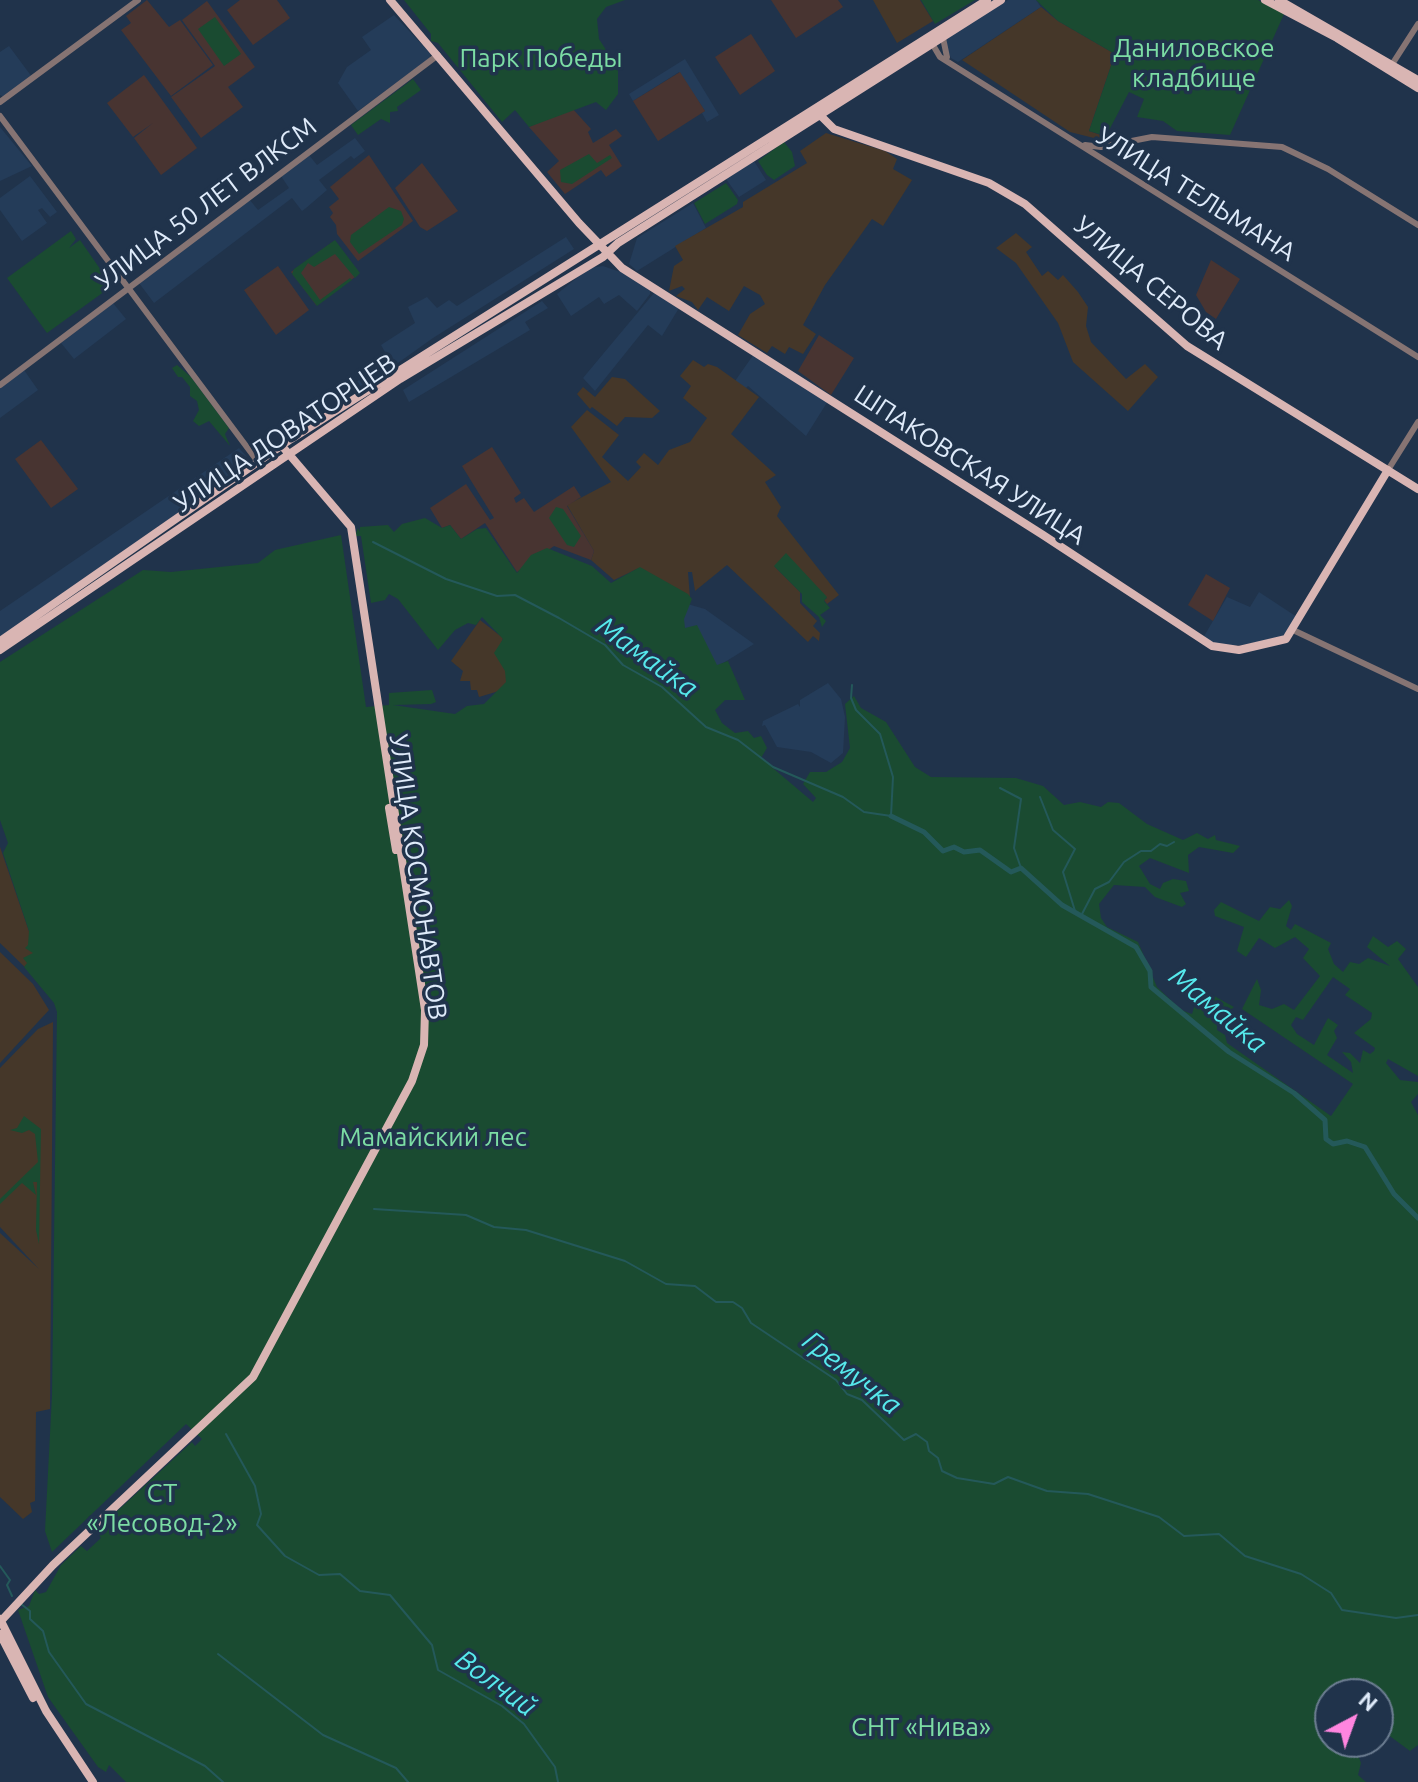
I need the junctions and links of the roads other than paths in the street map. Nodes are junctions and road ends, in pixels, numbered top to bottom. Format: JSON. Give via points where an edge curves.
{"nodes":[{"id":1,"x":138,"y":0,"type":"edge"},
{"id":2,"x":390,"y":0,"type":"edge"},
{"id":3,"x":987,"y":0,"type":"edge"},
{"id":4,"x":1001,"y":0,"type":"edge"},
{"id":5,"x":1265,"y":0,"type":"edge"},
{"id":6,"x":1279,"y":0,"type":"edge"},
{"id":7,"x":1418,"y":24,"type":"edge"},
{"id":8,"x":944,"y":36,"type":"junction"},
{"id":9,"x":929,"y":42,"type":"junction"},
{"id":10,"x":438,"y":55,"type":"junction"},
{"id":11,"x":947,"y":59,"type":"junction"},
{"id":12,"x":897,"y":62,"type":"junction"},
{"id":13,"x":1391,"y":67,"type":"junction"},
{"id":14,"x":1418,"y":80,"type":"edge"},
{"id":15,"x":1418,"y":88,"type":"edge"},
{"id":16,"x":0,"y":102,"type":"edge"},
{"id":17,"x":836,"y":104,"type":"junction"},
{"id":18,"x":820,"y":112,"type":"junction"},
{"id":19,"x":0,"y":116,"type":"edge"},
{"id":20,"x":808,"y":122,"type":"junction"},
{"id":21,"x":841,"y":131,"type":"junction"},
{"id":22,"x":1064,"y":134,"type":"junction"},
{"id":23,"x":579,"y":223,"type":"junction"},
{"id":24,"x":1418,"y":225,"type":"edge"},
{"id":25,"x":603,"y":256,"type":"junction"},
{"id":26,"x":629,"y":273,"type":"junction"},
{"id":27,"x":128,"y":288,"type":"junction"},
{"id":28,"x":1418,"y":357,"type":"edge"},
{"id":29,"x":0,"y":385,"type":"edge"},
{"id":30,"x":1418,"y":422,"type":"edge"},
{"id":31,"x":245,"y":445,"type":"junction"},
{"id":32,"x":286,"y":453,"type":"junction"},
{"id":33,"x":261,"y":466,"type":"junction"},
{"id":34,"x":1388,"y":470,"type":"junction"},
{"id":35,"x":245,"y":472,"type":"junction"},
{"id":36,"x":1418,"y":489,"type":"edge"},
{"id":37,"x":1293,"y":630,"type":"junction"},
{"id":38,"x":0,"y":641,"type":"edge"},
{"id":39,"x":0,"y":650,"type":"edge"},
{"id":40,"x":1418,"y":689,"type":"edge"},
{"id":41,"x":0,"y":1619,"type":"edge"},
{"id":42,"x":0,"y":1634,"type":"edge"},
{"id":43,"x":87,"y":1782,"type":"edge"},
{"id":44,"x":93,"y":1782,"type":"edge"}],
"edges":[{"from":1,"to":16,"type":"street"},
{"from":2,"to":10,"type":"main road","name":"ШПАКОВСКАЯ УЛИЦА"},
{"from":3,"to":9,"type":"main road","name":"УЛИЦА ДОВАТОРЦЕВ"},
{"from":4,"to":8,"type":"main road","name":"УЛИЦА ДОВАТОРЦЕВ"},
{"from":5,"to":13,"type":"main road"},
{"from":6,"to":13,"type":"main road"},
{"from":7,"to":13,"type":"street"},
{"from":8,"to":9,"type":"main road","name":"УЛИЦА ДОВАТОРЦЕВ"},
{"from":8,"to":11,"type":"street"},
{"from":9,"to":11,"type":"street","name":"УЛИЦА ТЕЛЬМАНА"},
{"from":9,"to":11,"type":"street","name":"УЛИЦА ТЕЛЬМАНА"},
{"from":9,"to":12,"type":"main road","name":"УЛИЦА ДОВАТОРЦЕВ"},
{"from":10,"to":23,"type":"main road","name":"ШПАКОВСКАЯ УЛИЦА"},
{"from":10,"to":27,"type":"street","name":"УЛИЦА 50 ЛЕТ ВЛКСМ"},
{"from":11,"to":22,"type":"street","name":"УЛИЦА ТЕЛЬМАНА"},
{"from":12,"to":17,"type":"main road","name":"УЛИЦА ДОВАТОРЦЕВ"},
{"from":12,"to":18,"type":"main road","name":"УЛИЦА ДОВАТОРЦЕВ"},
{"from":13,"to":14,"type":"main road"},
{"from":13,"to":15,"type":"main road"},
{"from":17,"to":18,"type":"main road","name":"УЛИЦА ДОВАТОРЦЕВ"},
{"from":17,"to":21,"type":"main road","via":[[833,116]]},
{"from":18,"to":20,"type":"main road","name":"УЛИЦА ДОВАТОРЦЕВ"},
{"from":18,"to":21,"type":"main road","name":"УЛИЦА СЕРОВА"},
{"from":18,"to":32,"type":"main road","name":"УЛИЦА ДОВАТОРЦЕВ","via":[[601,242]]},
{"from":19,"to":27,"type":"street"},
{"from":20,"to":21,"type":"main road","name":"УЛИЦА СЕРОВА"},
{"from":20,"to":25,"type":"main road","name":"УЛИЦА ДОВАТОРЦЕВ"},
{"from":21,"to":34,"type":"main road","name":"УЛИЦА СЕРОВА","via":[[989,183],[1025,204],[1187,346]]},
{"from":22,"to":24,"type":"street","via":[[1096,148],[1147,137],[1282,147]]},
{"from":22,"to":28,"type":"street","name":"УЛИЦА ТЕЛЬМАНА"},
{"from":23,"to":25,"type":"main road","name":"ШПАКОВСКАЯ УЛИЦА"},
{"from":23,"to":26,"type":"main road","name":"ШПАКОВСКАЯ УЛИЦА"},
{"from":25,"to":26,"type":"main road","name":"ШПАКОВСКАЯ УЛИЦА"},
{"from":25,"to":32,"type":"main road","name":"УЛИЦА ДОВАТОРЦЕВ"},
{"from":26,"to":37,"type":"main road","name":"ШПАКОВСКАЯ УЛИЦА","via":[[1212,646],[1233,651],[1273,644]]},
{"from":27,"to":29,"type":"street","name":"УЛИЦА 50 ЛЕТ ВЛКСМ"},
{"from":27,"to":31,"type":"street"},
{"from":30,"to":34,"type":"street"},
{"from":31,"to":32,"type":"street","via":[[258,454]]},
{"from":31,"to":33,"type":"street"},
{"from":31,"to":35,"type":"street"},
{"from":32,"to":33,"type":"main road"},
{"from":32,"to":33,"type":"main road","name":"УЛИЦА ДОВАТОРЦЕВ"},
{"from":32,"to":41,"type":"main road","name":"УЛИЦА КОСМОНАВТОВ","via":[[351,527],[425,1010],[421,1059],[253,1377]]},
{"from":33,"to":35,"type":"main road","name":"УЛИЦА ДОВАТОРЦЕВ"},
{"from":33,"to":39,"type":"main road","name":"УЛИЦА ДОВАТОРЦЕВ"},
{"from":34,"to":36,"type":"main road","name":"УЛИЦА СЕРОВА"},
{"from":34,"to":37,"type":"main road"},
{"from":35,"to":38,"type":"main road","name":"УЛИЦА ДОВАТОРЦЕВ"},
{"from":37,"to":40,"type":"street"},
{"from":41,"to":44,"type":"main road","via":[[46,1711]]},
{"from":42,"to":43,"type":"main road"}]}
